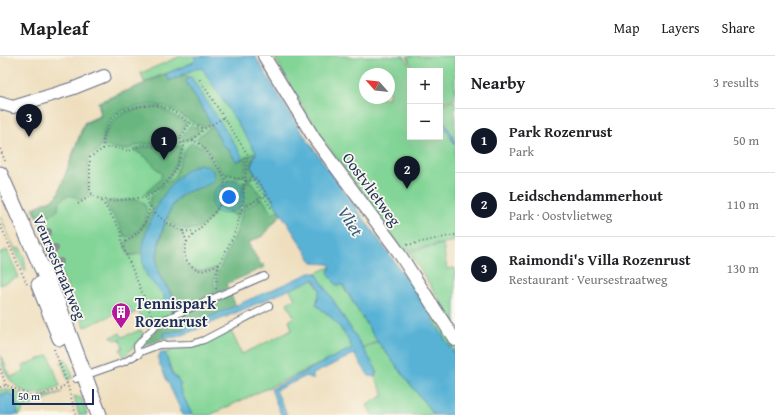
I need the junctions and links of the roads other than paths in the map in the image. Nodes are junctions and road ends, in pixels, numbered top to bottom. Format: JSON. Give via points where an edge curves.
{"nodes":[{"id":1,"x":264,"y":56,"type":"edge"},
{"id":2,"x":104,"y":76,"type":"dead end"},
{"id":3,"x":0,"y":103,"type":"edge"},
{"id":4,"x":0,"y":174,"type":"edge"},
{"id":5,"x":0,"y":197,"type":"edge"},
{"id":6,"x":264,"y":276,"type":"dead end"},
{"id":7,"x":269,"y":306,"type":"dead end"},
{"id":8,"x":455,"y":340,"type":"edge"},
{"id":9,"x":138,"y":355,"type":"junction"},
{"id":10,"x":81,"y":377,"type":"junction"},
{"id":11,"x":90,"y":415,"type":"edge"},
{"id":12,"x":99,"y":415,"type":"edge"}],
"edges":[{"from":1,"to":8,"type":"street","name":"Oostvlietweg","via":[[314,138],[397,250]]},
{"from":2,"to":3,"type":"street","via":[[13,107]]},
{"from":4,"to":10,"type":"street","name":"Veursestraatweg","via":[[58,304]]},
{"from":5,"to":10,"type":"street","name":"Veursestraatweg"},
{"from":6,"to":9,"type":"lane","via":[[168,318],[156,326],[137,346]]},
{"from":7,"to":9,"type":"lane","via":[[204,340],[191,344],[158,345]]},
{"from":9,"to":10,"type":"lane"},
{"from":10,"to":11,"type":"street"},
{"from":10,"to":12,"type":"street"}]}
